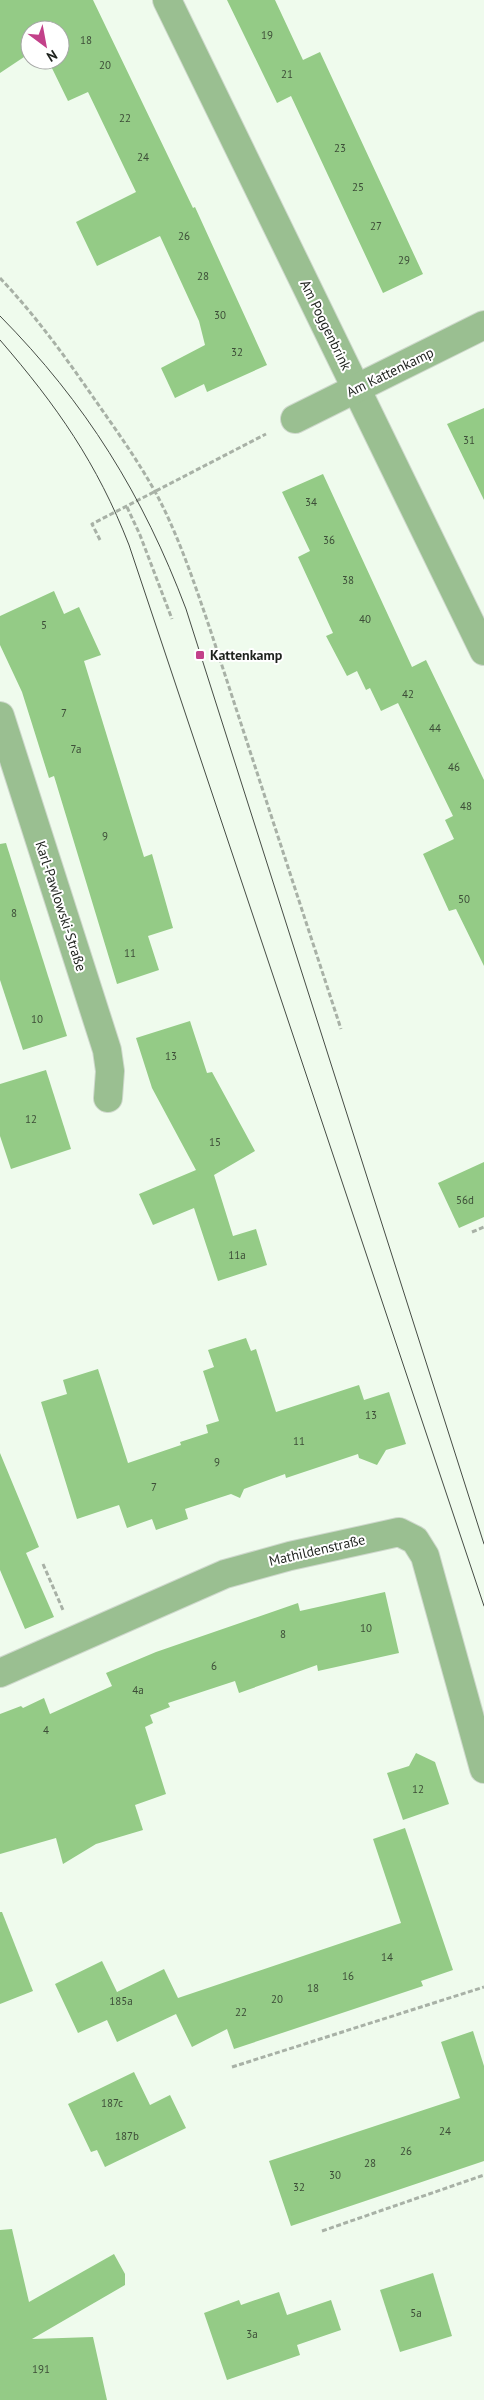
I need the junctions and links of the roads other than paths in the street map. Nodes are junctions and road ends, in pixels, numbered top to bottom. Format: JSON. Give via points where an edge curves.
{"nodes":[{"id":1,"x":167,"y":0,"type":"edge"},
{"id":2,"x":484,"y":325,"type":"edge"},
{"id":3,"x":357,"y":388,"type":"junction"},
{"id":4,"x":295,"y":419,"type":"road end"},
{"id":5,"x":484,"y":651,"type":"edge"},
{"id":6,"x":0,"y":716,"type":"edge"},
{"id":7,"x":108,"y":1098,"type":"dead end"},
{"id":8,"x":0,"y":1673,"type":"edge"},
{"id":9,"x":484,"y":1769,"type":"edge"}],
"edges":[{"from":1,"to":3,"type":"street","name":"Am Poggenbrink"},
{"from":2,"to":3,"type":"street","name":"Am Kattenkamp"},
{"from":3,"to":4,"type":"street","name":"Am Kattenkamp"},
{"from":3,"to":5,"type":"street","name":"Am Poggenbrink"},
{"from":6,"to":7,"type":"street","name":"Karl-Pawlowski-Straße","via":[[107,1050],[110,1071]]},
{"from":8,"to":9,"type":"street","name":"Mathildenstraße","via":[[244,1568],[399,1532],[414,1540],[425,1556]]}]}
